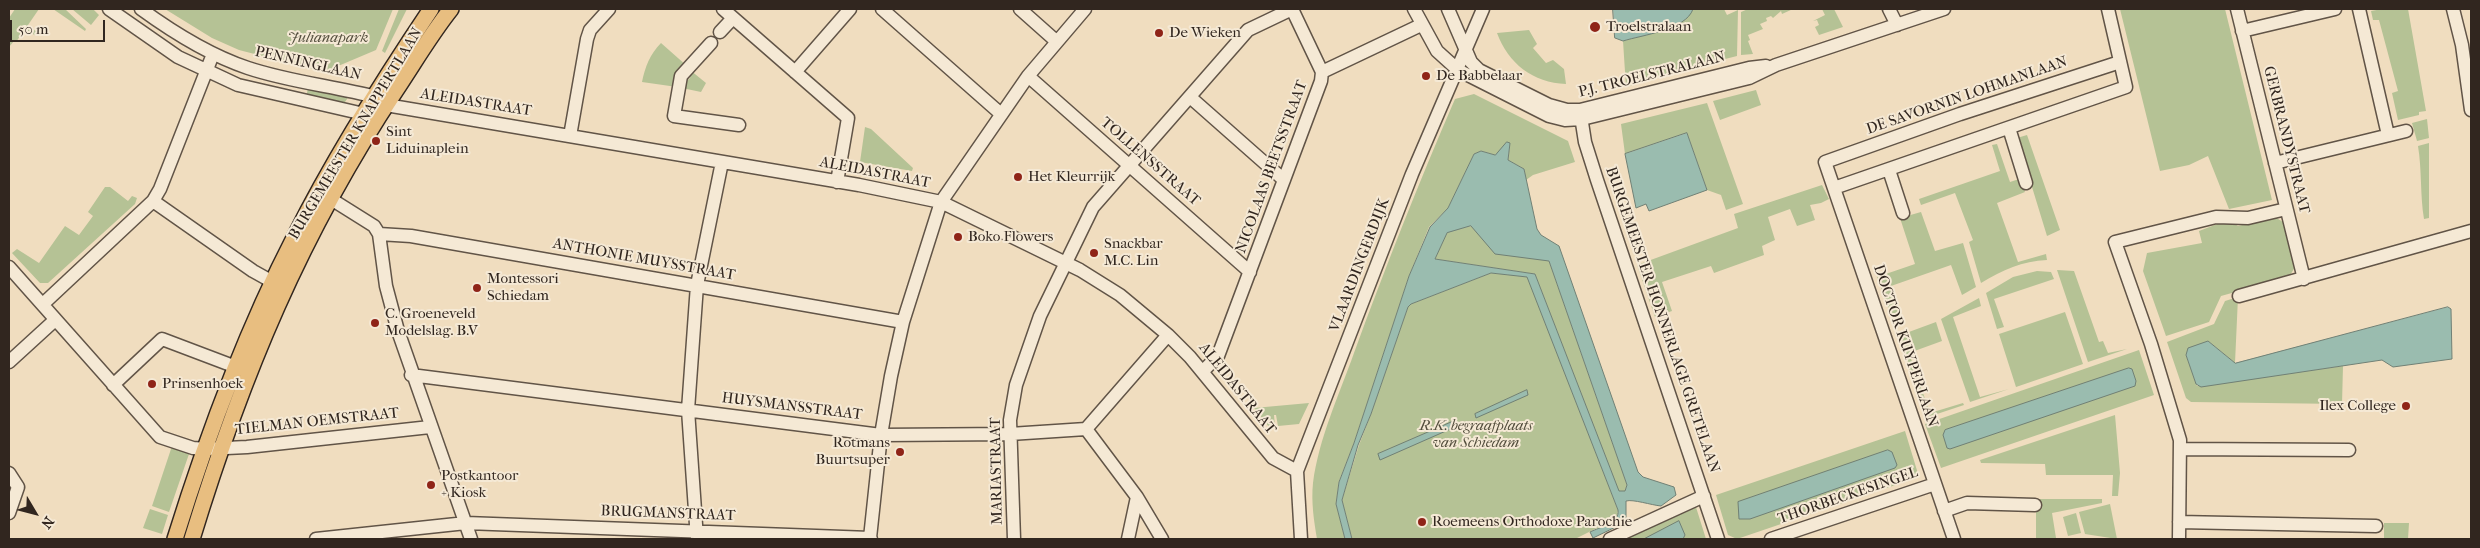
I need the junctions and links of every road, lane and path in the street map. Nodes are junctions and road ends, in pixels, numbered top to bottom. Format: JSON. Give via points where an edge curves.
{"nodes":[{"id":1,"x":109,"y":9,"type":"edge"},
{"id":2,"x":141,"y":9,"type":"edge"},
{"id":3,"x":431,"y":9,"type":"edge"},
{"id":4,"x":452,"y":9,"type":"edge"},
{"id":5,"x":609,"y":9,"type":"edge"},
{"id":6,"x":723,"y":9,"type":"edge"},
{"id":7,"x":850,"y":9,"type":"edge"},
{"id":8,"x":882,"y":9,"type":"edge"},
{"id":9,"x":1020,"y":9,"type":"edge"},
{"id":10,"x":1085,"y":9,"type":"edge"},
{"id":11,"x":1292,"y":9,"type":"edge"},
{"id":12,"x":1414,"y":9,"type":"edge"},
{"id":13,"x":1448,"y":9,"type":"edge"},
{"id":14,"x":1483,"y":9,"type":"edge"},
{"id":15,"x":1889,"y":9,"type":"edge"},
{"id":16,"x":1944,"y":9,"type":"edge"},
{"id":17,"x":2108,"y":9,"type":"edge"},
{"id":18,"x":2237,"y":9,"type":"edge"},
{"id":19,"x":2336,"y":9,"type":"edge"},
{"id":20,"x":2359,"y":9,"type":"edge"},
{"id":21,"x":2453,"y":9,"type":"edge"},
{"id":22,"x":733,"y":18,"type":"junction"},
{"id":23,"x":1897,"y":25,"type":"junction"},
{"id":24,"x":1422,"y":26,"type":"junction"},
{"id":25,"x":2242,"y":31,"type":"junction"},
{"id":26,"x":720,"y":32,"type":"dead end"},
{"id":27,"x":1056,"y":41,"type":"junction"},
{"id":28,"x":711,"y":42,"type":"dead end"},
{"id":29,"x":1465,"y":49,"type":"junction"},
{"id":30,"x":213,"y":54,"type":"junction"},
{"id":31,"x":2120,"y":62,"type":"junction"},
{"id":32,"x":1458,"y":70,"type":"junction"},
{"id":33,"x":205,"y":71,"type":"junction"},
{"id":34,"x":795,"y":72,"type":"junction"},
{"id":35,"x":1322,"y":72,"type":"junction"},
{"id":36,"x":1028,"y":76,"type":"junction"},
{"id":37,"x":1190,"y":97,"type":"junction"},
{"id":38,"x":381,"y":101,"type":"junction"},
{"id":39,"x":2471,"y":110,"type":"edge"},
{"id":40,"x":364,"y":114,"type":"junction"},
{"id":41,"x":1002,"y":114,"type":"junction"},
{"id":42,"x":1581,"y":115,"type":"junction"},
{"id":43,"x":739,"y":125,"type":"dead end"},
{"id":44,"x":2009,"y":128,"type":"junction"},
{"id":45,"x":2406,"y":131,"type":"dead end"},
{"id":46,"x":2388,"y":135,"type":"junction"},
{"id":47,"x":570,"y":136,"type":"junction"},
{"id":48,"x":722,"y":162,"type":"junction"},
{"id":49,"x":1825,"y":162,"type":"joint"},
{"id":50,"x":2275,"y":163,"type":"junction"},
{"id":51,"x":1129,"y":165,"type":"junction"},
{"id":52,"x":1888,"y":170,"type":"junction"},
{"id":53,"x":1284,"y":180,"type":"junction"},
{"id":54,"x":837,"y":182,"type":"junction"},
{"id":55,"x":2026,"y":183,"type":"dead end"},
{"id":56,"x":1834,"y":188,"type":"junction"},
{"id":57,"x":324,"y":195,"type":"junction"},
{"id":58,"x":153,"y":201,"type":"junction"},
{"id":59,"x":941,"y":202,"type":"junction"},
{"id":60,"x":2286,"y":209,"type":"junction"},
{"id":61,"x":1903,"y":213,"type":"dead end"},
{"id":62,"x":2471,"y":232,"type":"edge"},
{"id":63,"x":380,"y":234,"type":"junction"},
{"id":64,"x":1066,"y":263,"type":"junction"},
{"id":65,"x":9,"y":267,"type":"edge"},
{"id":66,"x":1250,"y":272,"type":"junction"},
{"id":67,"x":2304,"y":278,"type":"junction"},
{"id":68,"x":278,"y":285,"type":"junction"},
{"id":69,"x":697,"y":285,"type":"junction"},
{"id":70,"x":2239,"y":296,"type":"dead end"},
{"id":71,"x":43,"y":304,"type":"junction"},
{"id":72,"x":55,"y":320,"type":"junction"},
{"id":73,"x":903,"y":322,"type":"junction"},
{"id":74,"x":1168,"y":335,"type":"junction"},
{"id":75,"x":9,"y":362,"type":"edge"},
{"id":76,"x":236,"y":368,"type":"junction"},
{"id":77,"x":1203,"y":371,"type":"junction"},
{"id":78,"x":411,"y":375,"type":"junction"},
{"id":79,"x":113,"y":385,"type":"junction"},
{"id":80,"x":688,"y":410,"type":"junction"},
{"id":81,"x":430,"y":427,"type":"junction"},
{"id":82,"x":1086,"y":429,"type":"junction"},
{"id":83,"x":1010,"y":434,"type":"junction"},
{"id":84,"x":881,"y":435,"type":"junction"},
{"id":85,"x":214,"y":448,"type":"junction"},
{"id":86,"x":2180,"y":449,"type":"junction"},
{"id":87,"x":2349,"y":450,"type":"dead end"},
{"id":88,"x":1297,"y":471,"type":"junction"},
{"id":89,"x":9,"y":473,"type":"edge"},
{"id":90,"x":1935,"y":484,"type":"junction"},
{"id":91,"x":1704,"y":496,"type":"junction"},
{"id":92,"x":1138,"y":497,"type":"junction"},
{"id":93,"x":2034,"y":505,"type":"dead end"},
{"id":94,"x":1944,"y":512,"type":"junction"},
{"id":95,"x":9,"y":513,"type":"edge"},
{"id":96,"x":2179,"y":522,"type":"junction"},
{"id":97,"x":466,"y":523,"type":"junction"},
{"id":98,"x":2376,"y":526,"type":"dead end"},
{"id":99,"x":696,"y":535,"type":"edge"},
{"id":100,"x":871,"y":538,"type":"edge"},
{"id":101,"x":176,"y":539,"type":"edge"},
{"id":102,"x":192,"y":539,"type":"edge"},
{"id":103,"x":316,"y":539,"type":"edge"},
{"id":104,"x":471,"y":539,"type":"edge"},
{"id":105,"x":1014,"y":539,"type":"edge"},
{"id":106,"x":1128,"y":539,"type":"edge"},
{"id":107,"x":1162,"y":539,"type":"edge"},
{"id":108,"x":1301,"y":539,"type":"edge"},
{"id":109,"x":1610,"y":539,"type":"edge"},
{"id":110,"x":1718,"y":539,"type":"edge"},
{"id":111,"x":1771,"y":539,"type":"edge"},
{"id":112,"x":1954,"y":539,"type":"edge"},
{"id":113,"x":2179,"y":539,"type":"edge"}],
"edges":[{"from":1,"to":33,"type":"street","via":[[158,45]]},
{"from":2,"to":30,"type":"street","name":"PENNINGLAAN"},
{"from":3,"to":38,"type":"main road","name":"BURGEMEESTER KNAPPERTLAAN"},
{"from":4,"to":38,"type":"main road","name":"BURGEMEESTER KNAPPERTLAAN"},
{"from":5,"to":47,"type":"street","via":[[590,30],[587,39]]},
{"from":6,"to":22,"type":"street"},
{"from":7,"to":34,"type":"street"},
{"from":8,"to":41,"type":"street"},
{"from":9,"to":27,"type":"street"},
{"from":10,"to":27,"type":"street"},
{"from":11,"to":35,"type":"street"},
{"from":11,"to":37,"type":"street","name":"MARIASTRAAT","via":[[1248,30]]},
{"from":12,"to":24,"type":"street","name":"P.J. TROELSTRALAAN"},
{"from":13,"to":29,"type":"street","name":"P.J. TROELSTRALAAN"},
{"from":14,"to":29,"type":"street","name":"VLAARDINGERDIJK"},
{"from":15,"to":23,"type":"street"},
{"from":16,"to":23,"type":"street","name":"P.J. TROELSTRALAAN"},
{"from":17,"to":31,"type":"street"},
{"from":18,"to":25,"type":"street","name":"GERBRANDYSTRAAT"},
{"from":19,"to":25,"type":"street"},
{"from":20,"to":46,"type":"street"},
{"from":21,"to":39,"type":"street","via":[[2462,45]]},
{"from":22,"to":26,"type":"street"},
{"from":22,"to":34,"type":"street"},
{"from":23,"to":42,"type":"street","name":"P.J. TROELSTRALAAN","via":[[1776,65],[1748,68]]},
{"from":24,"to":32,"type":"street","name":"P.J. TROELSTRALAAN","via":[[1436,51]]},
{"from":24,"to":35,"type":"street","name":"NICOLAAS BEETSSTRAAT"},
{"from":25,"to":50,"type":"street","name":"GERBRANDYSTRAAT"},
{"from":27,"to":36,"type":"street"},
{"from":28,"to":43,"type":"street","via":[[681,76],[674,116]]},
{"from":29,"to":32,"type":"street","name":"VLAARDINGERDIJK"},
{"from":29,"to":42,"type":"street","name":"P.J. TROELSTRALAAN","via":[[1479,70],[1549,105]]},
{"from":30,"to":33,"type":"street"},
{"from":30,"to":38,"type":"street","name":"PENNINGLAAN","via":[[247,68]]},
{"from":31,"to":44,"type":"street","via":[[2126,87]]},
{"from":31,"to":49,"type":"street","name":"DE SAVORNIN LOHMANLAAN"},
{"from":32,"to":42,"type":"street","name":"P.J. TROELSTRALAAN","via":[[1549,116],[1565,120]]},
{"from":32,"to":88,"type":"street","name":"VLAARDINGERDIJK","via":[[1405,192]]},
{"from":33,"to":40,"type":"street","via":[[238,84]]},
{"from":33,"to":58,"type":"street"},
{"from":34,"to":54,"type":"street","via":[[848,118]]},
{"from":35,"to":53,"type":"street","name":"NICOLAAS BEETSSTRAAT"},
{"from":36,"to":41,"type":"street"},
{"from":36,"to":51,"type":"street","name":"TOLLENSSTRAAT"},
{"from":37,"to":51,"type":"street","name":"MARIASTRAAT"},
{"from":37,"to":53,"type":"street"},
{"from":38,"to":40,"type":"main road","name":"BURGEMEESTER KNAPPERTLAAN"},
{"from":38,"to":47,"type":"street","name":"ALEIDASTRAAT"},
{"from":38,"to":57,"type":"main road","name":"BURGEMEESTER KNAPPERTLAAN"},
{"from":40,"to":57,"type":"main road","name":"BURGEMEESTER KNAPPERTLAAN"},
{"from":41,"to":59,"type":"street"},
{"from":42,"to":91,"type":"street","name":"BURGEMEESTER HONNERLAGE GRETELAAN","via":[[1596,178]]},
{"from":44,"to":52,"type":"street"},
{"from":44,"to":55,"type":"street"},
{"from":45,"to":46,"type":"street"},
{"from":46,"to":50,"type":"street"},
{"from":47,"to":48,"type":"street","name":"ALEIDASTRAAT"},
{"from":48,"to":54,"type":"street","name":"ALEIDASTRAAT"},
{"from":48,"to":69,"type":"street"},
{"from":49,"to":56,"type":"street","name":"DOCTOR KUYPERLAAN"},
{"from":50,"to":60,"type":"street","name":"GERBRANDYSTRAAT"},
{"from":51,"to":64,"type":"street","name":"MARIASTRAAT","via":[[1093,207]]},
{"from":51,"to":66,"type":"street","name":"TOLLENSSTRAAT"},
{"from":52,"to":56,"type":"street"},
{"from":52,"to":61,"type":"street"},
{"from":53,"to":66,"type":"street","name":"NICOLAAS BEETSSTRAAT"},
{"from":54,"to":59,"type":"street","name":"ALEIDASTRAAT"},
{"from":56,"to":90,"type":"street","name":"DOCTOR KUYPERLAAN"},
{"from":57,"to":63,"type":"street","via":[[374,226]]},
{"from":57,"to":68,"type":"main road","name":"BURGEMEESTER KNAPPERTLAAN"},
{"from":58,"to":68,"type":"street"},
{"from":58,"to":71,"type":"street"},
{"from":59,"to":64,"type":"street","name":"ALEIDASTRAAT"},
{"from":59,"to":73,"type":"street"},
{"from":60,"to":67,"type":"street","name":"GERBRANDYSTRAAT"},
{"from":60,"to":86,"type":"street","via":[[2248,218],[2216,217],[2115,242],[2166,392]]},
{"from":62,"to":67,"type":"street"},
{"from":63,"to":69,"type":"street","name":"ANTHONIE MUYSSTRAAT","via":[[411,236]]},
{"from":63,"to":78,"type":"street","via":[[386,286]]},
{"from":64,"to":74,"type":"street","name":"ALEIDASTRAAT","via":[[1120,295]]},
{"from":64,"to":83,"type":"street","name":"MARIASTRAAT","via":[[1040,316],[1016,385]]},
{"from":65,"to":71,"type":"street","name":"TIELMAN OEMSTRAAT"},
{"from":66,"to":77,"type":"street","name":"NICOLAAS BEETSSTRAAT","via":[[1218,356]]},
{"from":67,"to":70,"type":"street"},
{"from":68,"to":76,"type":"main road","name":"BURGEMEESTER KNAPPERTLAAN"},
{"from":68,"to":85,"type":"main road","name":"BURGEMEESTER KNAPPERTLAAN","via":[[256,352]]},
{"from":69,"to":73,"type":"street","name":"ANTHONIE MUYSSTRAAT"},
{"from":69,"to":80,"type":"street"},
{"from":71,"to":72,"type":"street","name":"TIELMAN OEMSTRAAT"},
{"from":72,"to":75,"type":"street"},
{"from":72,"to":79,"type":"street","name":"TIELMAN OEMSTRAAT"},
{"from":73,"to":84,"type":"street"},
{"from":74,"to":77,"type":"street","name":"ALEIDASTRAAT"},
{"from":74,"to":82,"type":"street"},
{"from":76,"to":79,"type":"street","via":[[162,339]]},
{"from":76,"to":85,"type":"main road","name":"BURGEMEESTER KNAPPERTLAAN"},
{"from":77,"to":88,"type":"street","name":"ALEIDASTRAAT","via":[[1273,458]]},
{"from":78,"to":80,"type":"street","name":"HUYSMANSSTRAAT"},
{"from":78,"to":81,"type":"street"},
{"from":79,"to":85,"type":"street","name":"TIELMAN OEMSTRAAT","via":[[160,437],[193,448]]},
{"from":80,"to":84,"type":"street","name":"HUYSMANSSTRAAT"},
{"from":80,"to":99,"type":"street"},
{"from":81,"to":85,"type":"street","name":"TIELMAN OEMSTRAAT"},
{"from":81,"to":97,"type":"street"},
{"from":82,"to":83,"type":"street","name":"HUYSMANSSTRAAT"},
{"from":82,"to":92,"type":"street"},
{"from":83,"to":84,"type":"street","name":"HUYSMANSSTRAAT"},
{"from":83,"to":105,"type":"street","name":"MARIASTRAAT"},
{"from":84,"to":100,"type":"street"},
{"from":85,"to":101,"type":"main road","name":"BURGEMEESTER KNAPPERTLAAN"},
{"from":85,"to":102,"type":"main road","name":"BURGEMEESTER KNAPPERTLAAN"},
{"from":86,"to":87,"type":"street"},
{"from":86,"to":96,"type":"street"},
{"from":88,"to":108,"type":"street","name":"VLAARDINGERDIJK"},
{"from":89,"to":95,"type":"street","via":[[18,486]]},
{"from":90,"to":94,"type":"street","name":"DOCTOR KUYPERLAAN"},
{"from":90,"to":111,"type":"street","name":"THORBECKESINGEL"},
{"from":91,"to":109,"type":"street"},
{"from":91,"to":110,"type":"street","name":"BURGEMEESTER HONNERLAGE GRETELAAN"},
{"from":92,"to":106,"type":"street"},
{"from":92,"to":107,"type":"street"},
{"from":93,"to":94,"type":"street","via":[[1967,503]]},
{"from":94,"to":112,"type":"street","name":"DOCTOR KUYPERLAAN"},
{"from":96,"to":98,"type":"street"},
{"from":96,"to":113,"type":"street"},
{"from":97,"to":99,"type":"street","name":"BRUGMANSTRAAT"},
{"from":97,"to":103,"type":"street","name":"BRUGMANSTRAAT"},
{"from":97,"to":104,"type":"street"},
{"from":99,"to":100,"type":"street","name":"BRUGMANSTRAAT"}]}
